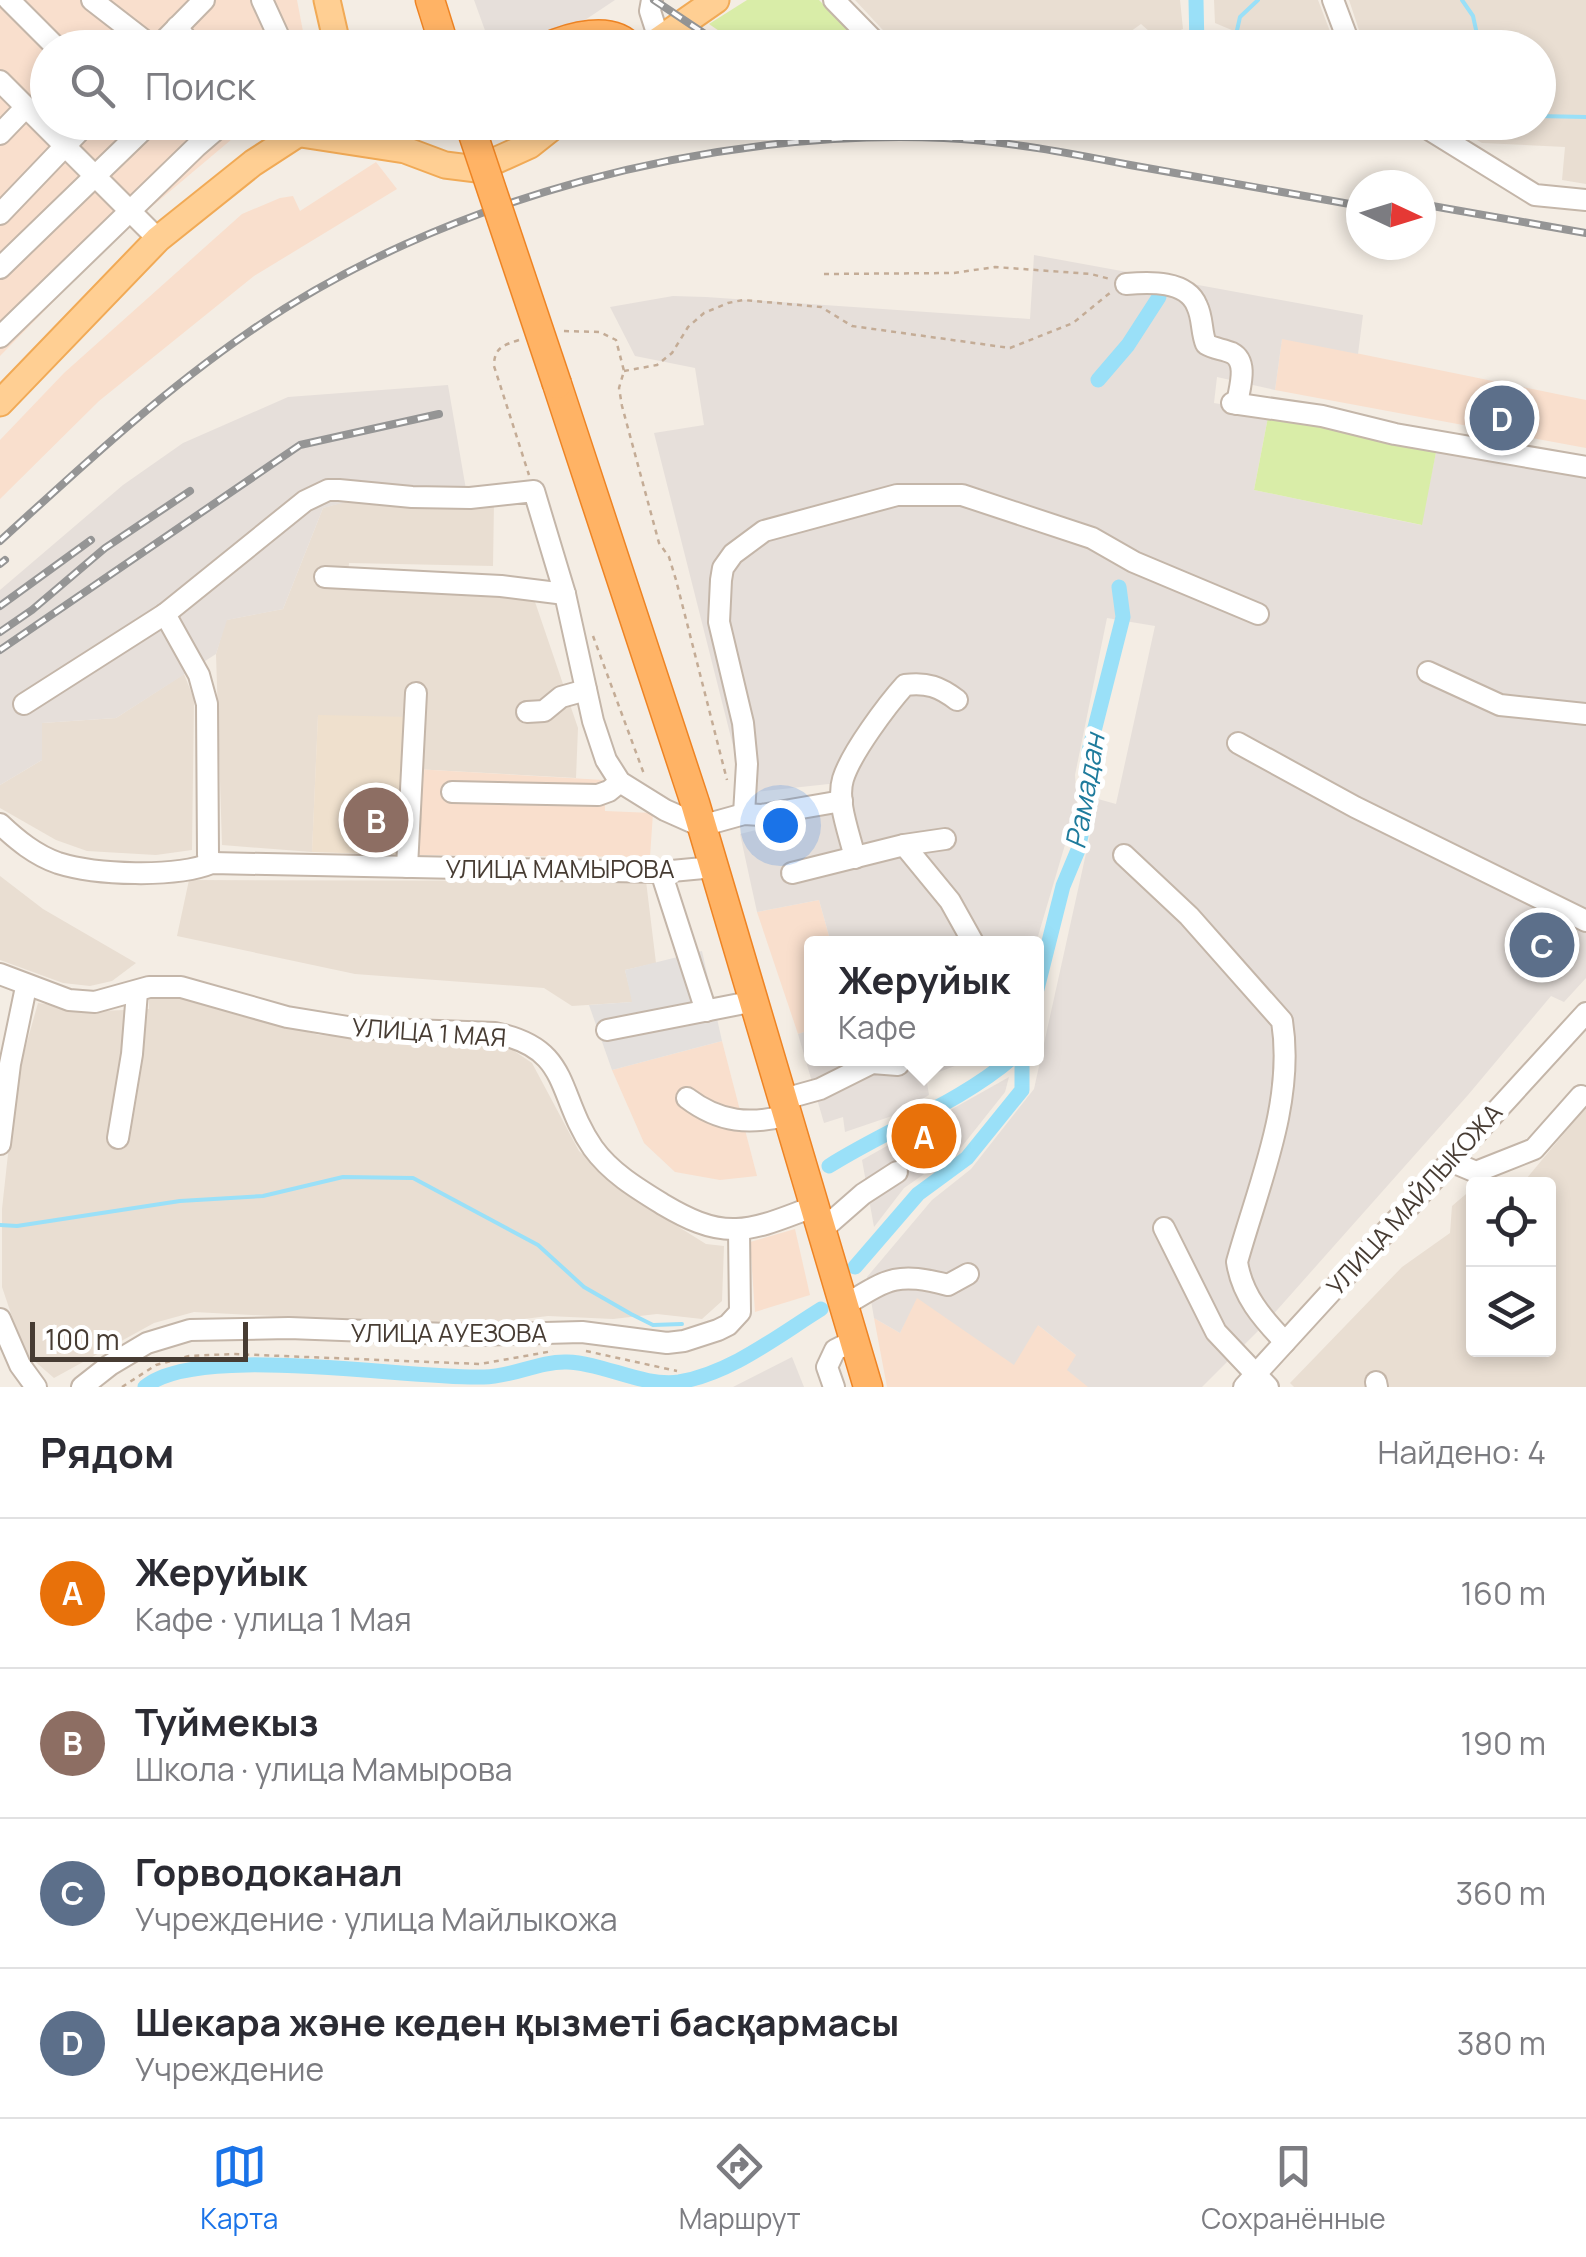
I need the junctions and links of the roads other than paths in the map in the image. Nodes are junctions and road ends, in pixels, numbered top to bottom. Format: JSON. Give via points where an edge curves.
{"nodes":[{"id":1,"x":9,"y":0,"type":"edge"},
{"id":2,"x":92,"y":0,"type":"edge"},
{"id":3,"x":204,"y":0,"type":"edge"},
{"id":4,"x":262,"y":0,"type":"edge"},
{"id":5,"x":326,"y":0,"type":"edge"},
{"id":6,"x":430,"y":0,"type":"edge"},
{"id":7,"x":652,"y":0,"type":"edge"},
{"id":8,"x":716,"y":0,"type":"edge"},
{"id":9,"x":834,"y":0,"type":"edge"},
{"id":10,"x":1333,"y":0,"type":"edge"},
{"id":11,"x":177,"y":27,"type":"junction"},
{"id":12,"x":38,"y":30,"type":"edge"},
{"id":13,"x":131,"y":30,"type":"edge"},
{"id":14,"x":174,"y":30,"type":"edge"},
{"id":15,"x":179,"y":30,"type":"edge"},
{"id":16,"x":276,"y":30,"type":"edge"},
{"id":17,"x":334,"y":30,"type":"edge"},
{"id":18,"x":439,"y":30,"type":"edge"},
{"id":19,"x":652,"y":30,"type":"edge"},
{"id":20,"x":672,"y":30,"type":"edge"},
{"id":21,"x":863,"y":30,"type":"edge"},
{"id":22,"x":1344,"y":30,"type":"edge"},
{"id":23,"x":0,"y":81,"type":"edge"},
{"id":24,"x":26,"y":107,"type":"junction"},
{"id":25,"x":30,"y":111,"type":"edge"},
{"id":26,"x":0,"y":134,"type":"edge"},
{"id":27,"x":59,"y":140,"type":"edge"},
{"id":28,"x":72,"y":140,"type":"edge"},
{"id":29,"x":132,"y":140,"type":"edge"},
{"id":30,"x":203,"y":140,"type":"edge"},
{"id":31,"x":289,"y":140,"type":"edge"},
{"id":32,"x":361,"y":140,"type":"edge"},
{"id":33,"x":396,"y":140,"type":"edge"},
{"id":34,"x":476,"y":140,"type":"edge"},
{"id":35,"x":537,"y":140,"type":"edge"},
{"id":36,"x":1446,"y":140,"type":"edge"},
{"id":37,"x":66,"y":147,"type":"junction"},
{"id":38,"x":406,"y":150,"type":"junction"},
{"id":39,"x":94,"y":175,"type":"junction"},
{"id":40,"x":1586,"y":200,"type":"edge"},
{"id":41,"x":131,"y":211,"type":"junction"},
{"id":42,"x":0,"y":214,"type":"edge"},
{"id":43,"x":158,"y":239,"type":"junction"},
{"id":44,"x":0,"y":268,"type":"edge"},
{"id":45,"x":1126,"y":284,"type":"road end"},
{"id":46,"x":0,"y":337,"type":"edge"},
{"id":47,"x":0,"y":403,"type":"edge"},
{"id":48,"x":1586,"y":467,"type":"edge"},
{"id":49,"x":325,"y":577,"type":"dead end"},
{"id":50,"x":564,"y":594,"type":"junction"},
{"id":51,"x":164,"y":614,"type":"junction"},
{"id":52,"x":1258,"y":614,"type":"dead end"},
{"id":53,"x":1428,"y":672,"type":"dead end"},
{"id":54,"x":586,"y":690,"type":"junction"},
{"id":55,"x":416,"y":693,"type":"dead end"},
{"id":56,"x":957,"y":700,"type":"dead end"},
{"id":57,"x":24,"y":704,"type":"dead end"},
{"id":58,"x":528,"y":712,"type":"dead end"},
{"id":59,"x":1586,"y":714,"type":"edge"},
{"id":60,"x":1238,"y":743,"type":"dead end"},
{"id":61,"x":620,"y":782,"type":"junction"},
{"id":62,"x":452,"y":792,"type":"dead end"},
{"id":63,"x":842,"y":801,"type":"junction"},
{"id":64,"x":744,"y":814,"type":"junction"},
{"id":65,"x":0,"y":824,"type":"edge"},
{"id":66,"x":702,"y":826,"type":"junction"},
{"id":67,"x":945,"y":840,"type":"dead end"},
{"id":68,"x":904,"y":845,"type":"junction"},
{"id":69,"x":1124,"y":855,"type":"dead end"},
{"id":70,"x":855,"y":858,"type":"junction"},
{"id":71,"x":212,"y":862,"type":"junction"},
{"id":72,"x":714,"y":866,"type":"junction"},
{"id":73,"x":407,"y":867,"type":"junction"},
{"id":74,"x":661,"y":872,"type":"junction"},
{"id":75,"x":792,"y":872,"type":"dead end"},
{"id":76,"x":1586,"y":922,"type":"edge"},
{"id":77,"x":970,"y":936,"type":"edge"},
{"id":78,"x":0,"y":974,"type":"edge"},
{"id":79,"x":26,"y":987,"type":"junction"},
{"id":80,"x":137,"y":992,"type":"junction"},
{"id":81,"x":755,"y":1001,"type":"junction"},
{"id":82,"x":706,"y":1010,"type":"junction"},
{"id":83,"x":1586,"y":1013,"type":"edge"},
{"id":84,"x":607,"y":1030,"type":"dead end"},
{"id":85,"x":868,"y":1066,"type":"edge"},
{"id":86,"x":1580,"y":1096,"type":"dead end"},
{"id":87,"x":687,"y":1098,"type":"dead end"},
{"id":88,"x":787,"y":1107,"type":"junction"},
{"id":89,"x":118,"y":1138,"type":"dead end"},
{"id":90,"x":0,"y":1144,"type":"edge"},
{"id":91,"x":1450,"y":1162,"type":"junction"},
{"id":92,"x":897,"y":1172,"type":"dead end"},
{"id":93,"x":820,"y":1218,"type":"junction"},
{"id":94,"x":1164,"y":1228,"type":"dead end"},
{"id":95,"x":739,"y":1230,"type":"junction"},
{"id":96,"x":968,"y":1274,"type":"dead end"},
{"id":97,"x":845,"y":1305,"type":"junction"},
{"id":98,"x":0,"y":1319,"type":"edge"},
{"id":99,"x":855,"y":1340,"type":"junction"},
{"id":100,"x":1285,"y":1342,"type":"junction"},
{"id":101,"x":1257,"y":1382,"type":"edge"},
{"id":102,"x":36,"y":1387,"type":"edge"},
{"id":103,"x":82,"y":1387,"type":"edge"},
{"id":104,"x":834,"y":1387,"type":"edge"},
{"id":105,"x":868,"y":1387,"type":"edge"}],
"edges":[{"from":1,"to":12,"type":"street"},
{"from":2,"to":13,"type":"street"},
{"from":3,"to":11,"type":"street"},
{"from":4,"to":16,"type":"street"},
{"from":5,"to":17,"type":"main road"},
{"from":6,"to":18,"type":"highway"},
{"from":7,"to":19,"type":"street"},
{"from":8,"to":20,"type":"main road"},
{"from":9,"to":21,"type":"street"},
{"from":10,"to":22,"type":"street"},
{"from":11,"to":14,"type":"street"},
{"from":11,"to":15,"type":"street"},
{"from":23,"to":24,"type":"street"},
{"from":24,"to":25,"type":"street"},
{"from":24,"to":26,"type":"street"},
{"from":27,"to":37,"type":"street"},
{"from":28,"to":37,"type":"street"},
{"from":29,"to":39,"type":"street"},
{"from":30,"to":41,"type":"street"},
{"from":31,"to":43,"type":"main road"},
{"from":32,"to":38,"type":"main road"},
{"from":33,"to":38,"type":"main road"},
{"from":34,"to":66,"type":"highway","bridge":true},
{"from":35,"to":38,"type":"main road","via":[[477,168],[444,165]]},
{"from":36,"to":40,"type":"street","via":[[1535,195]]},
{"from":37,"to":39,"type":"street"},
{"from":37,"to":42,"type":"street"},
{"from":39,"to":41,"type":"street"},
{"from":39,"to":44,"type":"street"},
{"from":41,"to":43,"type":"street"},
{"from":41,"to":46,"type":"street"},
{"from":43,"to":47,"type":"main road"},
{"from":45,"to":48,"type":"street","via":[[1166,285],[1192,296],[1206,344],[1239,360],[1235,403]]},
{"from":49,"to":50,"type":"street"},
{"from":50,"to":51,"type":"street","via":[[534,491],[470,498],[328,490],[306,500]]},
{"from":50,"to":54,"type":"street"},
{"from":51,"to":57,"type":"street"},
{"from":51,"to":71,"type":"street","via":[[199,675],[206,704]]},
{"from":52,"to":64,"type":"street","via":[[1092,538],[962,495],[898,495],[764,531],[733,554],[721,580],[719,622],[748,764]]},
{"from":53,"to":59,"type":"street","via":[[1500,705]]},
{"from":54,"to":58,"type":"street"},
{"from":54,"to":61,"type":"street","via":[[606,760]]},
{"from":55,"to":73,"type":"street"},
{"from":56,"to":63,"type":"street","via":[[924,683],[905,685],[877,718],[842,780]]},
{"from":60,"to":76,"type":"street"},
{"from":61,"to":62,"type":"street","via":[[598,795]]},
{"from":61,"to":66,"type":"street"},
{"from":63,"to":64,"type":"street"},
{"from":63,"to":70,"type":"street"},
{"from":64,"to":66,"type":"street"},
{"from":65,"to":71,"type":"street","name":"УЛИЦА МАМЫРОВА","via":[[39,854],[90,869],[146,873]]},
{"from":66,"to":72,"type":"highway"},
{"from":67,"to":68,"type":"street"},
{"from":68,"to":70,"type":"street"},
{"from":68,"to":77,"type":"street","via":[[950,900]]},
{"from":69,"to":100,"type":"street","via":[[1189,916],[1282,1021],[1278,1122],[1236,1262],[1240,1283]]},
{"from":70,"to":75,"type":"street"},
{"from":71,"to":73,"type":"street","name":"УЛИЦА МАМЫРОВА"},
{"from":72,"to":74,"type":"street","name":"УЛИЦА МАМЫРОВА"},
{"from":72,"to":81,"type":"highway"},
{"from":73,"to":74,"type":"street","name":"УЛИЦА МАМЫРОВА"},
{"from":74,"to":82,"type":"street"},
{"from":78,"to":79,"type":"street","name":"УЛИЦА 1 МАЯ"},
{"from":79,"to":80,"type":"street","name":"УЛИЦА 1 МАЯ","via":[[82,1002]]},
{"from":79,"to":90,"type":"street"},
{"from":80,"to":89,"type":"street"},
{"from":80,"to":95,"type":"street","name":"УЛИЦА 1 МАЯ","via":[[182,987],[354,1028],[495,1033],[526,1041],[554,1066],[594,1148],[613,1169],[677,1212],[706,1226]]},
{"from":81,"to":82,"type":"street"},
{"from":81,"to":88,"type":"highway"},
{"from":82,"to":84,"type":"street"},
{"from":83,"to":91,"type":"street","name":"УЛИЦА МАЙЛЫКОЖА"},
{"from":85,"to":88,"type":"street"},
{"from":86,"to":91,"type":"street","via":[[1534,1149],[1476,1172]]},
{"from":87,"to":88,"type":"street","via":[[736,1122],[763,1122]]},
{"from":88,"to":93,"type":"highway"},
{"from":91,"to":100,"type":"street","name":"УЛИЦА МАЙЛЫКОЖА"},
{"from":92,"to":93,"type":"street"},
{"from":93,"to":95,"type":"street"},
{"from":93,"to":97,"type":"highway"},
{"from":94,"to":101,"type":"street","via":[[1216,1332]]},
{"from":95,"to":103,"type":"street","name":"УЛИЦА АУЕЗОВА","via":[[740,1312],[728,1325],[684,1342],[582,1332],[190,1330],[147,1343]]},
{"from":96,"to":97,"type":"street","via":[[948,1286],[899,1276]]},
{"from":97,"to":99,"type":"highway"},
{"from":98,"to":102,"type":"street"},
{"from":99,"to":104,"type":"street","via":[[835,1350],[828,1367]]},
{"from":99,"to":105,"type":"highway"},
{"from":100,"to":101,"type":"street","name":"УЛИЦА МАЙЛЫКОЖА"}]}
